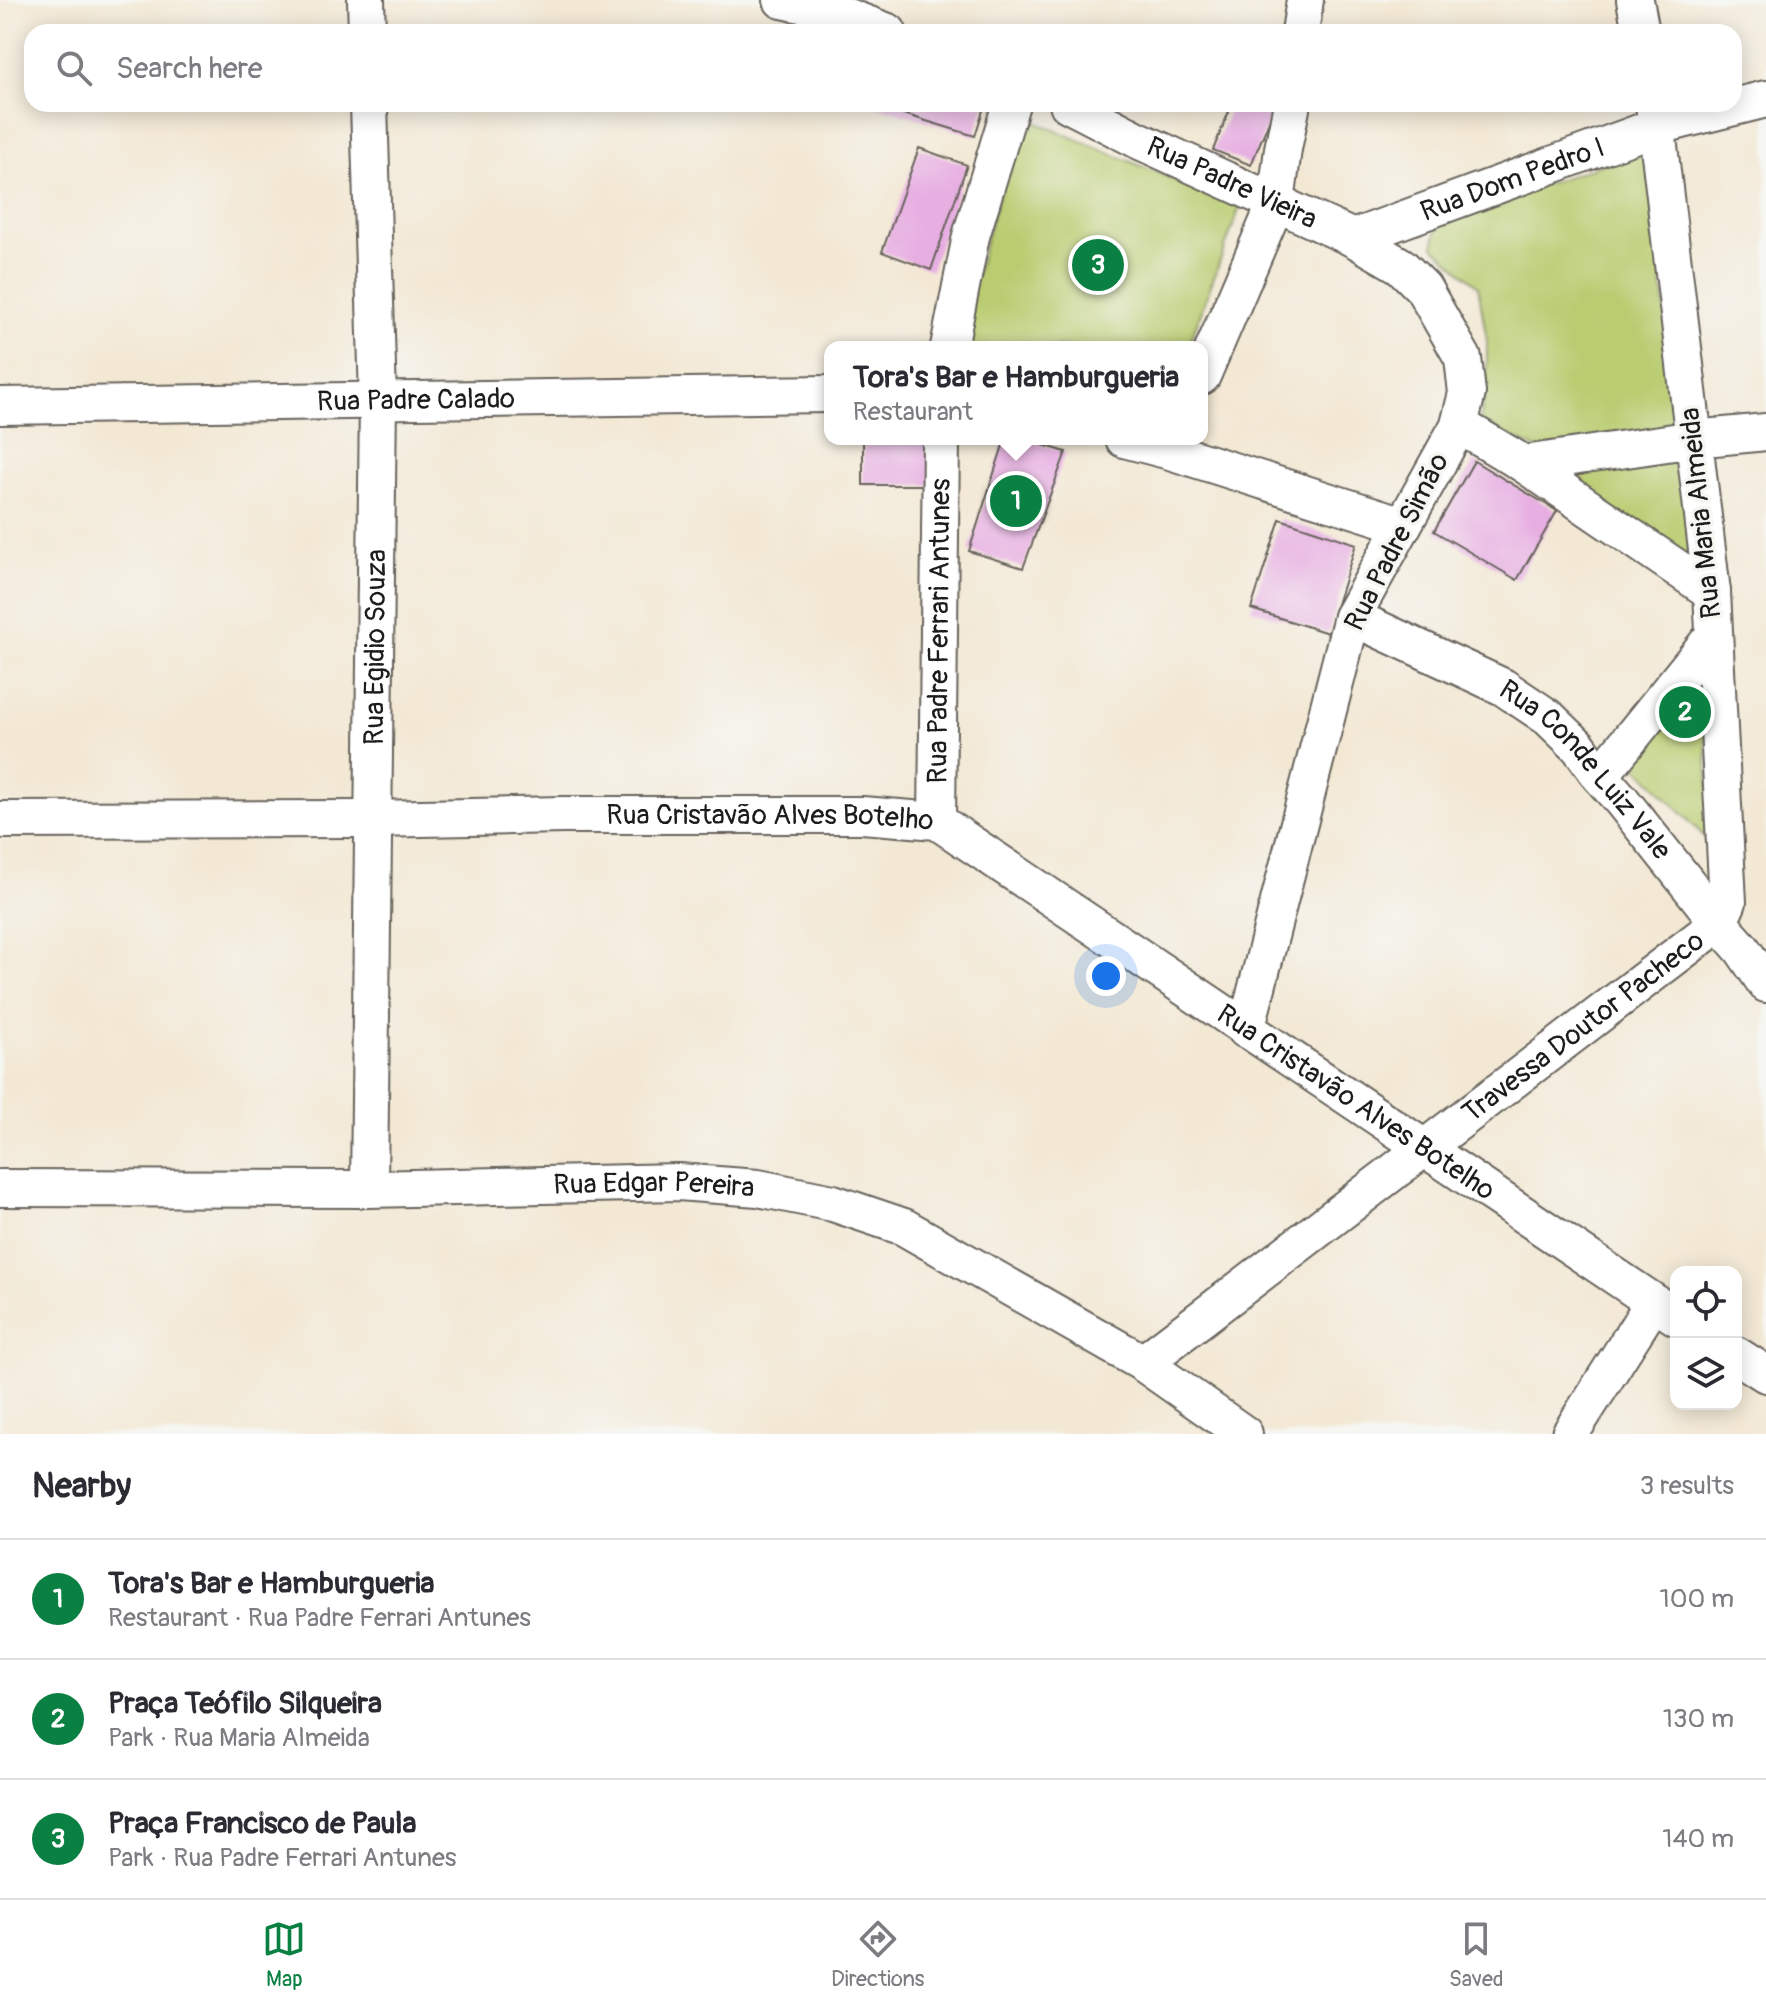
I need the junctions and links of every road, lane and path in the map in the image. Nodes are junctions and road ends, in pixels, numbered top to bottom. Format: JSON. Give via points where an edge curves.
{"nodes":[{"id":1,"x":366,"y":0,"type":"edge"},
{"id":2,"x":782,"y":0,"type":"edge"},
{"id":3,"x":1305,"y":0,"type":"edge"},
{"id":4,"x":1635,"y":0,"type":"edge"},
{"id":5,"x":828,"y":5,"type":"edge"},
{"id":6,"x":367,"y":24,"type":"edge"},
{"id":7,"x":870,"y":24,"type":"edge"},
{"id":8,"x":1301,"y":24,"type":"edge"},
{"id":9,"x":1640,"y":24,"type":"edge"},
{"id":10,"x":1766,"y":99,"type":"edge"},
{"id":11,"x":1742,"y":102,"type":"edge"},
{"id":12,"x":369,"y":112,"type":"edge"},
{"id":13,"x":1009,"y":112,"type":"edge"},
{"id":14,"x":1084,"y":112,"type":"edge"},
{"id":15,"x":1290,"y":112,"type":"edge"},
{"id":16,"x":1677,"y":112,"type":"edge"},
{"id":17,"x":1656,"y":115,"type":"edge"},
{"id":18,"x":1276,"y":203,"type":"junction"},
{"id":19,"x":1353,"y":238,"type":"junction"},
{"id":20,"x":950,"y":341,"type":"edge"},
{"id":21,"x":1208,"y":362,"type":"edge"},
{"id":22,"x":824,"y":394,"type":"edge"},
{"id":23,"x":378,"y":399,"type":"junction"},
{"id":24,"x":0,"y":406,"type":"edge"},
{"id":25,"x":1459,"y":425,"type":"junction"},
{"id":26,"x":1766,"y":432,"type":"edge"},
{"id":27,"x":1694,"y":439,"type":"junction"},
{"id":28,"x":941,"y":445,"type":"edge"},
{"id":29,"x":1173,"y":445,"type":"edge"},
{"id":30,"x":1524,"y":464,"type":"junction"},
{"id":31,"x":1403,"y":525,"type":"junction"},
{"id":32,"x":1712,"y":592,"type":"junction"},
{"id":33,"x":1352,"y":617,"type":"junction"},
{"id":34,"x":1713,"y":636,"type":"junction"},
{"id":35,"x":1600,"y":776,"type":"junction"},
{"id":36,"x":374,"y":819,"type":"junction"},
{"id":37,"x":0,"y":820,"type":"edge"},
{"id":38,"x":937,"y":821,"type":"junction"},
{"id":39,"x":1742,"y":942,"type":"edge"},
{"id":40,"x":1766,"y":984,"type":"edge"},
{"id":41,"x":1246,"y":1030,"type":"junction"},
{"id":42,"x":1423,"y":1148,"type":"junction"},
{"id":43,"x":0,"y":1188,"type":"edge"},
{"id":44,"x":369,"y":1189,"type":"junction"},
{"id":45,"x":1664,"y":1310,"type":"edge"},
{"id":46,"x":1742,"y":1359,"type":"edge"},
{"id":47,"x":1143,"y":1363,"type":"junction"},
{"id":48,"x":1766,"y":1374,"type":"edge"},
{"id":49,"x":1244,"y":1434,"type":"edge"},
{"id":50,"x":1570,"y":1434,"type":"edge"}],
"edges":[{"from":1,"to":6,"type":"street"},
{"from":2,"to":5,"type":"street"},
{"from":3,"to":8,"type":"street"},
{"from":4,"to":9,"type":"street"},
{"from":5,"to":7,"type":"street"},
{"from":10,"to":11,"type":"street","name":"Rua Dom Pedro I"},
{"from":12,"to":23,"type":"street","name":"Rua Egidio Souza"},
{"from":13,"to":20,"type":"street","via":[[971,236]]},
{"from":14,"to":18,"type":"street","name":"Rua Padre Vieira"},
{"from":15,"to":18,"type":"street"},
{"from":16,"to":17,"type":"street","name":"Rua Dom Pedro I"},
{"from":17,"to":19,"type":"street","name":"Rua Dom Pedro I"},
{"from":17,"to":27,"type":"street","name":"Rua Maria Almeida"},
{"from":18,"to":19,"type":"street","name":"Rua Padre Vieira"},
{"from":18,"to":21,"type":"street"},
{"from":19,"to":25,"type":"street","name":"Rua Padre Simão","via":[[1401,266],[1437,309],[1463,358],[1467,393]]},
{"from":22,"to":23,"type":"street","name":"Rua Padre Calado"},
{"from":23,"to":24,"type":"street","name":"Rua Padre Calado"},
{"from":23,"to":36,"type":"street","name":"Rua Egidio Souza"},
{"from":25,"to":30,"type":"street"},
{"from":25,"to":31,"type":"street","name":"Rua Padre Simão"},
{"from":26,"to":27,"type":"street"},
{"from":27,"to":30,"type":"street"},
{"from":27,"to":32,"type":"street","name":"Rua Maria Almeida"},
{"from":28,"to":38,"type":"street","name":"Rua Padre Ferrari Antunes"},
{"from":29,"to":31,"type":"street"},
{"from":30,"to":32,"type":"street"},
{"from":31,"to":33,"type":"street","name":"Rua Padre Simão"},
{"from":32,"to":34,"type":"street","name":"Rua Maria Almeida"},
{"from":33,"to":35,"type":"street","name":"Rua Conde Luiz Vale","via":[[1503,687],[1549,718]]},
{"from":33,"to":41,"type":"street","name":"Rua Padre Simão"},
{"from":34,"to":35,"type":"street"},
{"from":34,"to":39,"type":"street","name":"Rua Maria Almeida","via":[[1728,902]]},
{"from":35,"to":39,"type":"street","name":"Rua Conde Luiz Vale"},
{"from":36,"to":37,"type":"street","name":"Rua Cristavão Alves Botelho"},
{"from":36,"to":38,"type":"street","name":"Rua Cristavão Alves Botelho","via":[[862,815]]},
{"from":36,"to":44,"type":"street","name":"Rua Egidio Souza"},
{"from":38,"to":41,"type":"street","name":"Rua Cristavão Alves Botelho"},
{"from":39,"to":40,"type":"street","name":"Rua Conde Luiz Vale"},
{"from":39,"to":42,"type":"street","name":"Travessa Doutor Pacheco"},
{"from":41,"to":42,"type":"street","name":"Rua Cristavão Alves Botelho"},
{"from":42,"to":45,"type":"street","name":"Rua Cristavão Alves Botelho"},
{"from":42,"to":47,"type":"street","name":"Travessa Doutor Pacheco"},
{"from":43,"to":44,"type":"street","name":"Rua Edgar Pereira"},
{"from":44,"to":47,"type":"street","name":"Rua Edgar Pereira","via":[[678,1182],[758,1188],[833,1203],[904,1227]]},
{"from":45,"to":50,"type":"street"},
{"from":46,"to":48,"type":"street"},
{"from":47,"to":49,"type":"street","name":"Rua Edgar Pereira"}]}
